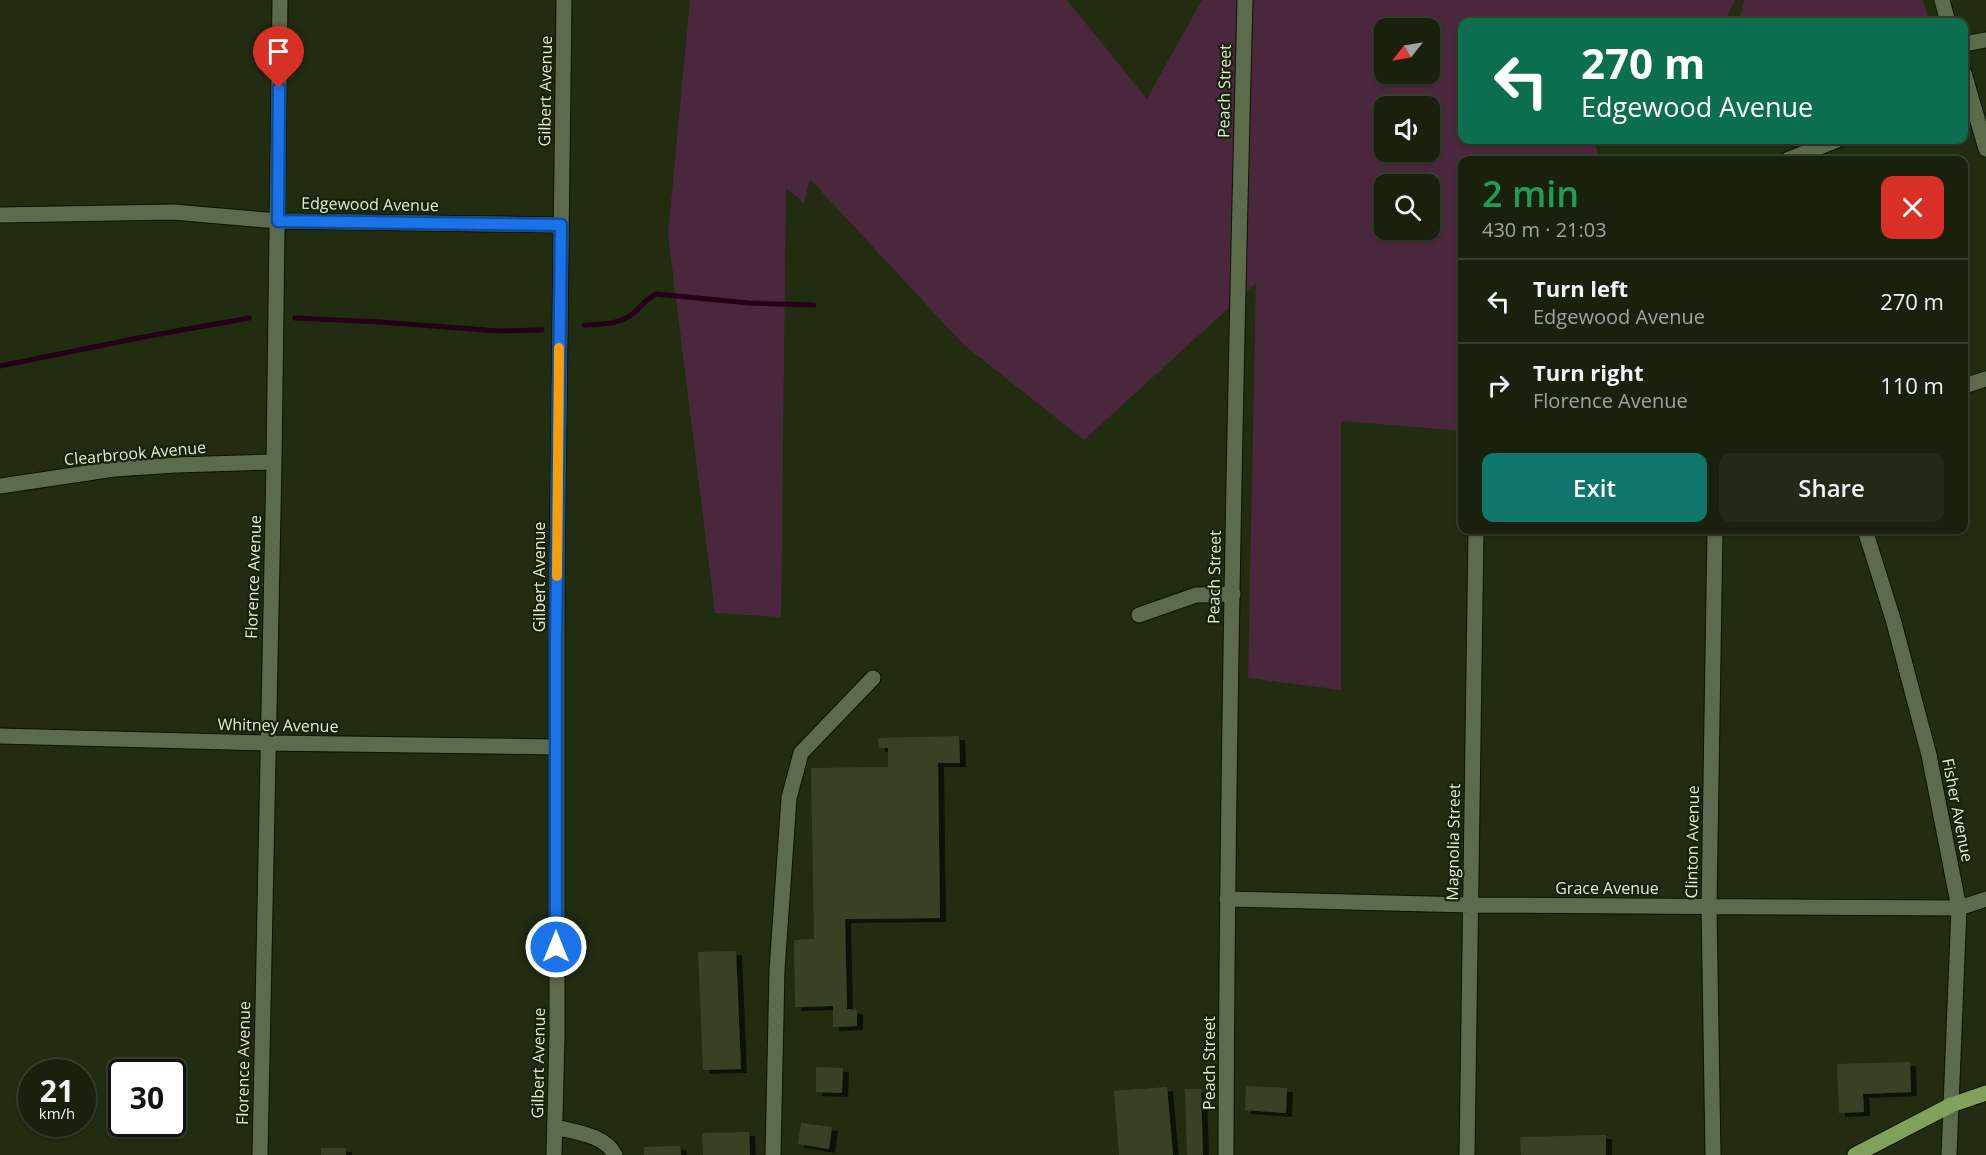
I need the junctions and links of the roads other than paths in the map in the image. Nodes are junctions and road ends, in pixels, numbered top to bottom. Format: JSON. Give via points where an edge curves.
{"nodes":[{"id":1,"x":280,"y":0,"type":"edge"},
{"id":2,"x":564,"y":0,"type":"edge"},
{"id":3,"x":1245,"y":0,"type":"edge"},
{"id":4,"x":1941,"y":0,"type":"edge"},
{"id":5,"x":1947,"y":18,"type":"edge"},
{"id":6,"x":1986,"y":40,"type":"edge"},
{"id":7,"x":1968,"y":43,"type":"edge"},
{"id":8,"x":1968,"y":91,"type":"edge"},
{"id":9,"x":1827,"y":144,"type":"edge"},
{"id":10,"x":1986,"y":149,"type":"edge"},
{"id":11,"x":1797,"y":156,"type":"edge"},
{"id":12,"x":0,"y":214,"type":"edge"},
{"id":13,"x":278,"y":221,"type":"junction"},
{"id":14,"x":561,"y":225,"type":"junction"},
{"id":15,"x":1986,"y":380,"type":"edge"},
{"id":16,"x":1968,"y":385,"type":"edge"},
{"id":17,"x":274,"y":462,"type":"junction"},
{"id":18,"x":0,"y":486,"type":"edge"},
{"id":19,"x":1476,"y":534,"type":"edge"},
{"id":20,"x":1715,"y":534,"type":"edge"},
{"id":21,"x":1866,"y":534,"type":"edge"},
{"id":22,"x":1233,"y":594,"type":"junction"},
{"id":23,"x":1139,"y":615,"type":"dead end"},
{"id":24,"x":873,"y":678,"type":"dead end"},
{"id":25,"x":0,"y":736,"type":"edge"},
{"id":26,"x":267,"y":744,"type":"junction"},
{"id":27,"x":556,"y":747,"type":"junction"},
{"id":28,"x":1227,"y":899,"type":"junction"},
{"id":29,"x":1986,"y":899,"type":"edge"},
{"id":30,"x":1470,"y":905,"type":"junction"},
{"id":31,"x":1709,"y":906,"type":"junction"},
{"id":32,"x":1959,"y":908,"type":"junction"},
{"id":33,"x":1986,"y":1093,"type":"edge"},
{"id":34,"x":1951,"y":1105,"type":"junction"},
{"id":35,"x":555,"y":1127,"type":"junction"},
{"id":36,"x":260,"y":1155,"type":"edge"},
{"id":37,"x":554,"y":1155,"type":"edge"},
{"id":38,"x":615,"y":1155,"type":"edge"},
{"id":39,"x":773,"y":1155,"type":"edge"},
{"id":40,"x":1226,"y":1155,"type":"edge"},
{"id":41,"x":1467,"y":1155,"type":"edge"},
{"id":42,"x":1713,"y":1155,"type":"edge"},
{"id":43,"x":1855,"y":1155,"type":"edge"},
{"id":44,"x":1949,"y":1155,"type":"edge"}],
"edges":[{"from":1,"to":13,"type":"street","name":"Florence Avenue"},
{"from":2,"to":14,"type":"street","name":"Gilbert Avenue"},
{"from":3,"to":22,"type":"street","name":"Peach Street"},
{"from":4,"to":5,"type":"street"},
{"from":6,"to":7,"type":"street"},
{"from":8,"to":10,"type":"street"},
{"from":9,"to":11,"type":"street"},
{"from":12,"to":13,"type":"street","name":"Edgewood Avenue","via":[[173,212]]},
{"from":13,"to":14,"type":"street","name":"Edgewood Avenue"},
{"from":13,"to":17,"type":"street","name":"Florence Avenue"},
{"from":14,"to":27,"type":"street","name":"Gilbert Avenue"},
{"from":15,"to":16,"type":"street"},
{"from":17,"to":18,"type":"street","name":"Clearbrook Avenue","via":[[114,469]]},
{"from":17,"to":26,"type":"street","name":"Florence Avenue"},
{"from":19,"to":30,"type":"street","name":"Magnolia Street"},
{"from":20,"to":31,"type":"street","name":"Clinton Avenue"},
{"from":21,"to":32,"type":"street","name":"Fisher Avenue","via":[[1929,754]]},
{"from":22,"to":23,"type":"street","via":[[1196,595]]},
{"from":22,"to":28,"type":"street","name":"Peach Street"},
{"from":24,"to":39,"type":"street","via":[[801,753],[789,798],[777,970]]},
{"from":25,"to":26,"type":"street","name":"Whitney Avenue"},
{"from":26,"to":27,"type":"street","name":"Whitney Avenue"},
{"from":26,"to":36,"type":"street","name":"Florence Avenue"},
{"from":27,"to":35,"type":"street","name":"Gilbert Avenue"},
{"from":28,"to":30,"type":"street","name":"Grace Avenue"},
{"from":28,"to":40,"type":"street","name":"Peach Street"},
{"from":29,"to":32,"type":"street","name":"Grace Avenue"},
{"from":30,"to":31,"type":"street","name":"Grace Avenue"},
{"from":30,"to":41,"type":"street","name":"Magnolia Street"},
{"from":31,"to":32,"type":"street","name":"Grace Avenue"},
{"from":31,"to":42,"type":"street","name":"Clinton Avenue"},
{"from":32,"to":34,"type":"street","name":"Fisher Avenue"},
{"from":33,"to":34,"type":"main road"},
{"from":34,"to":43,"type":"main road"},
{"from":34,"to":44,"type":"street","name":"Fisher Avenue"},
{"from":35,"to":37,"type":"street","name":"Gilbert Avenue"},
{"from":35,"to":38,"type":"street","via":[[591,1136],[611,1148]]}]}
